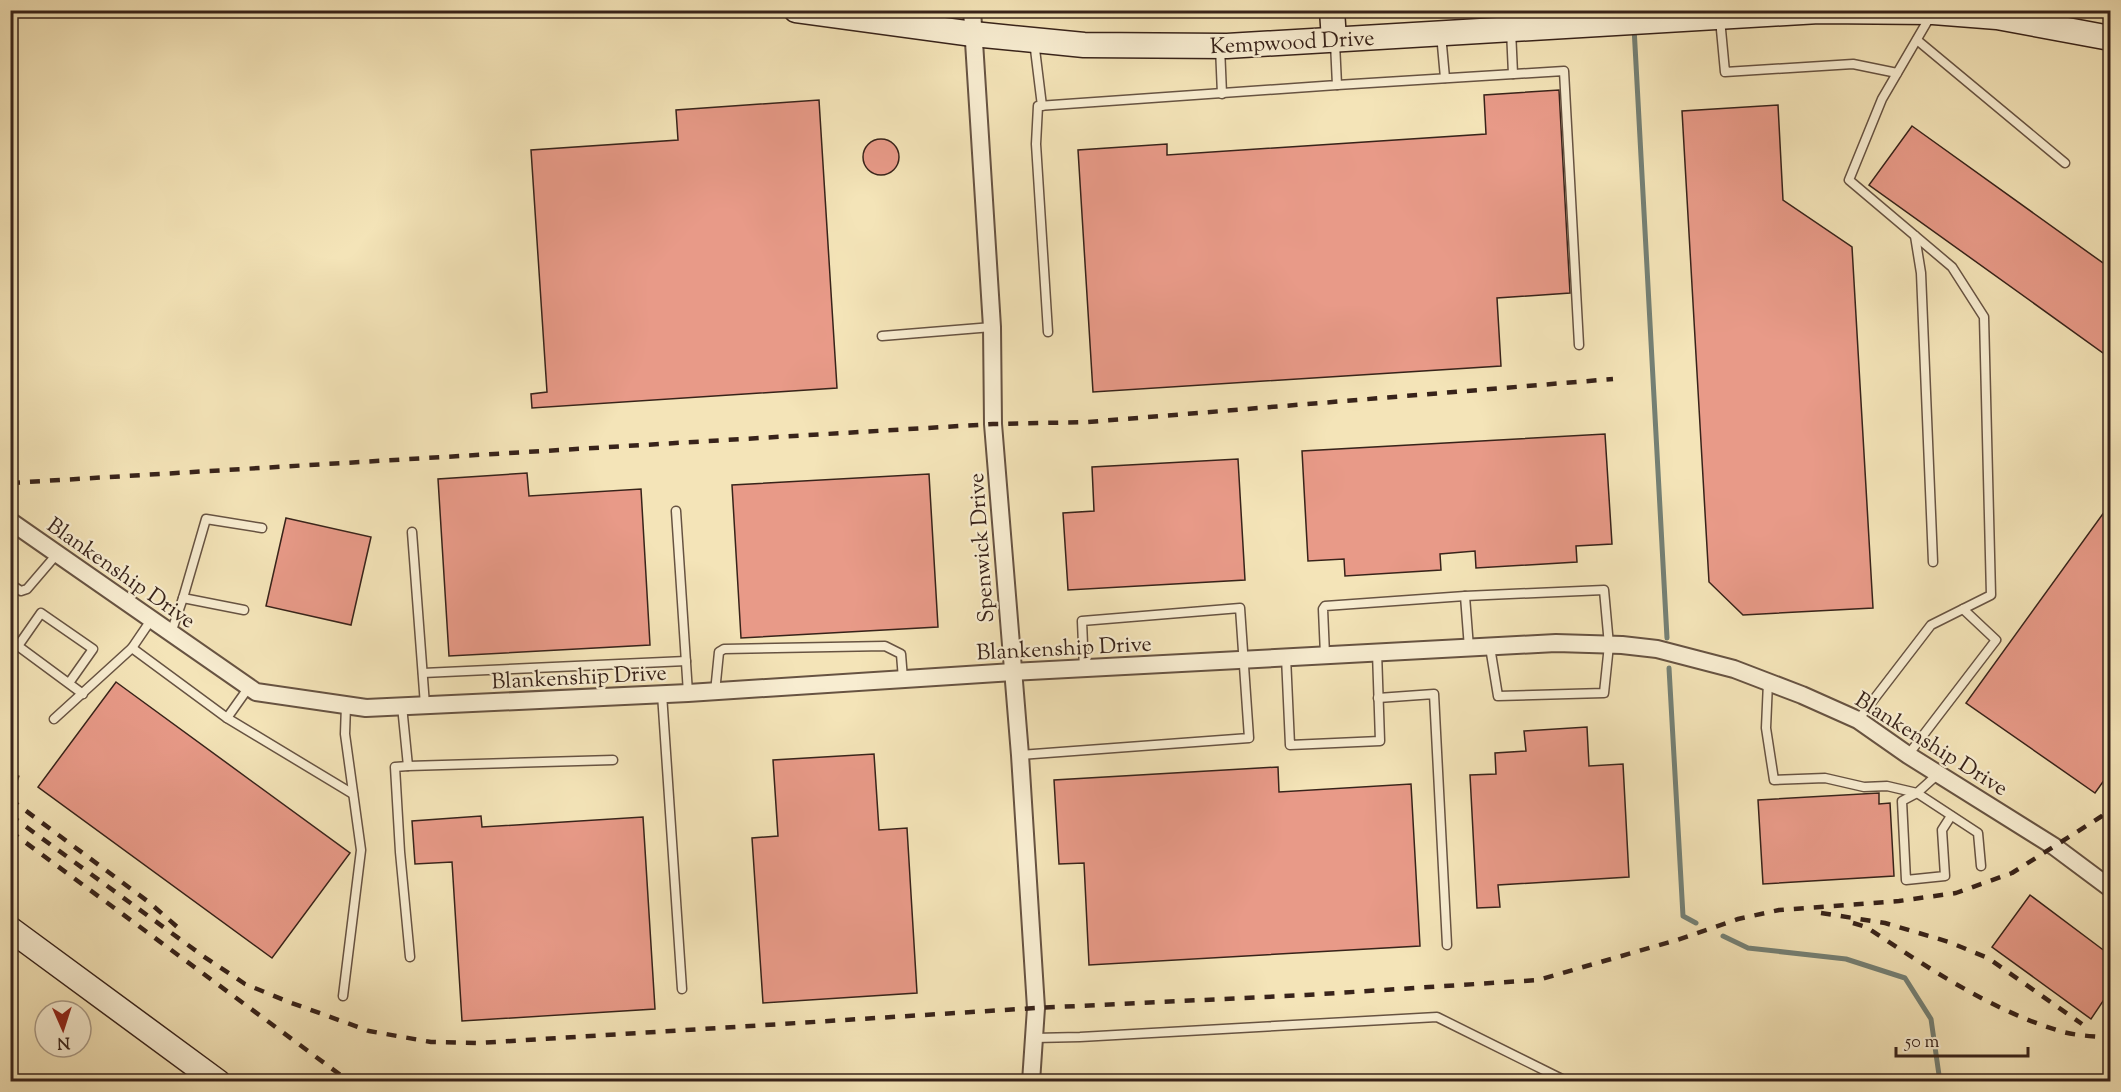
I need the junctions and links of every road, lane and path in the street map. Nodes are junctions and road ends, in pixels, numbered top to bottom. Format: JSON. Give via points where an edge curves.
{"nodes":[{"id":1,"x":796,"y":10,"type":"edge"},
{"id":2,"x":1332,"y":10,"type":"edge"},
{"id":3,"x":1933,"y":12,"type":"junction"},
{"id":4,"x":1719,"y":14,"type":"edge"},
{"id":5,"x":973,"y":22,"type":"edge"},
{"id":6,"x":1511,"y":29,"type":"junction"},
{"id":7,"x":1441,"y":33,"type":"junction"},
{"id":8,"x":2110,"y":38,"type":"edge"},
{"id":9,"x":1034,"y":40,"type":"junction"},
{"id":10,"x":1334,"y":40,"type":"junction"},
{"id":11,"x":1917,"y":40,"type":"junction"},
{"id":12,"x":1220,"y":46,"type":"junction"},
{"id":13,"x":1897,"y":73,"type":"junction"},
{"id":14,"x":1514,"y":74,"type":"junction"},
{"id":15,"x":1445,"y":78,"type":"junction"},
{"id":16,"x":1337,"y":85,"type":"junction"},
{"id":17,"x":1222,"y":94,"type":"junction"},
{"id":18,"x":1042,"y":106,"type":"junction"},
{"id":19,"x":2065,"y":163,"type":"dead end"},
{"id":20,"x":1915,"y":236,"type":"junction"},
{"id":21,"x":992,"y":327,"type":"junction"},
{"id":22,"x":1048,"y":332,"type":"dead end"},
{"id":23,"x":882,"y":336,"type":"dead end"},
{"id":24,"x":1579,"y":345,"type":"dead end"},
{"id":25,"x":676,"y":511,"type":"dead end"},
{"id":26,"x":10,"y":521,"type":"edge"},
{"id":27,"x":262,"y":528,"type":"dead end"},
{"id":28,"x":412,"y":532,"type":"dead end"},
{"id":29,"x":57,"y":554,"type":"junction"},
{"id":30,"x":1933,"y":562,"type":"dead end"},
{"id":31,"x":10,"y":584,"type":"edge"},
{"id":32,"x":1465,"y":596,"type":"junction"},
{"id":33,"x":183,"y":598,"type":"junction"},
{"id":34,"x":1963,"y":609,"type":"junction"},
{"id":35,"x":244,"y":610,"type":"dead end"},
{"id":36,"x":151,"y":620,"type":"junction"},
{"id":37,"x":171,"y":634,"type":"junction"},
{"id":38,"x":1609,"y":645,"type":"junction"},
{"id":39,"x":1490,"y":647,"type":"junction"},
{"id":40,"x":132,"y":648,"type":"junction"},
{"id":41,"x":1469,"y":648,"type":"junction"},
{"id":42,"x":1377,"y":652,"type":"junction"},
{"id":43,"x":1325,"y":655,"type":"junction"},
{"id":44,"x":1286,"y":657,"type":"junction"},
{"id":45,"x":1244,"y":660,"type":"junction"},
{"id":46,"x":686,"y":661,"type":"junction"},
{"id":47,"x":1084,"y":669,"type":"junction"},
{"id":48,"x":1013,"y":672,"type":"junction"},
{"id":49,"x":423,"y":673,"type":"junction"},
{"id":50,"x":903,"y":679,"type":"junction"},
{"id":51,"x":1768,"y":682,"type":"junction"},
{"id":52,"x":69,"y":683,"type":"junction"},
{"id":53,"x":249,"y":687,"type":"junction"},
{"id":54,"x":715,"y":692,"type":"junction"},
{"id":55,"x":688,"y":693,"type":"junction"},
{"id":56,"x":83,"y":694,"type":"junction"},
{"id":57,"x":662,"y":694,"type":"junction"},
{"id":58,"x":1378,"y":698,"type":"junction"},
{"id":59,"x":346,"y":705,"type":"junction"},
{"id":60,"x":425,"y":705,"type":"junction"},
{"id":61,"x":402,"y":706,"type":"junction"},
{"id":62,"x":226,"y":718,"type":"junction"},
{"id":63,"x":54,"y":719,"type":"dead end"},
{"id":64,"x":1858,"y":720,"type":"junction"},
{"id":65,"x":1020,"y":755,"type":"junction"},
{"id":66,"x":1908,"y":755,"type":"junction"},
{"id":67,"x":613,"y":760,"type":"dead end"},
{"id":68,"x":408,"y":766,"type":"junction"},
{"id":69,"x":1938,"y":773,"type":"junction"},
{"id":70,"x":1917,"y":793,"type":"junction"},
{"id":71,"x":353,"y":794,"type":"junction"},
{"id":72,"x":1951,"y":816,"type":"junction"},
{"id":73,"x":1981,"y":866,"type":"dead end"},
{"id":74,"x":2110,"y":888,"type":"edge"},
{"id":75,"x":10,"y":929,"type":"edge"},
{"id":76,"x":1447,"y":945,"type":"dead end"},
{"id":77,"x":410,"y":957,"type":"dead end"},
{"id":78,"x":682,"y":989,"type":"dead end"},
{"id":79,"x":343,"y":996,"type":"dead end"},
{"id":80,"x":1034,"y":1038,"type":"junction"},
{"id":81,"x":218,"y":1082,"type":"edge"},
{"id":82,"x":1031,"y":1082,"type":"edge"},
{"id":83,"x":1568,"y":1082,"type":"edge"}],
"edges":[{"from":1,"to":5,"type":"main road","name":"Kempwood Drive"},
{"from":2,"to":10,"type":"main road"},
{"from":3,"to":4,"type":"main road","name":"Kempwood Drive"},
{"from":3,"to":8,"type":"main road","name":"Kempwood Drive","via":[[1997,17]]},
{"from":3,"to":11,"type":"lane"},
{"from":4,"to":6,"type":"main road","name":"Kempwood Drive"},
{"from":4,"to":13,"type":"lane","via":[[1725,72],[1852,64]]},
{"from":5,"to":9,"type":"main road","name":"Kempwood Drive"},
{"from":5,"to":21,"type":"street","name":"Spenwick Drive"},
{"from":6,"to":7,"type":"main road","name":"Kempwood Drive"},
{"from":6,"to":14,"type":"lane"},
{"from":7,"to":10,"type":"main road","name":"Kempwood Drive"},
{"from":7,"to":15,"type":"lane"},
{"from":9,"to":12,"type":"main road","name":"Kempwood Drive","via":[[1084,45]]},
{"from":9,"to":18,"type":"lane"},
{"from":10,"to":12,"type":"main road","name":"Kempwood Drive"},
{"from":10,"to":16,"type":"lane"},
{"from":11,"to":13,"type":"lane"},
{"from":11,"to":19,"type":"lane"},
{"from":12,"to":17,"type":"lane"},
{"from":13,"to":20,"type":"lane","via":[[1882,99],[1849,180]]},
{"from":14,"to":15,"type":"lane"},
{"from":14,"to":24,"type":"lane","via":[[1564,71]]},
{"from":15,"to":16,"type":"lane"},
{"from":16,"to":17,"type":"lane"},
{"from":17,"to":18,"type":"lane"},
{"from":18,"to":22,"type":"lane","via":[[1038,106],[1036,144]]},
{"from":20,"to":30,"type":"lane","via":[[1921,273]]},
{"from":20,"to":34,"type":"lane","via":[[1952,267],[1984,317],[1991,595]]},
{"from":21,"to":23,"type":"lane"},
{"from":21,"to":48,"type":"street","name":"Spenwick Drive","via":[[993,424]]},
{"from":25,"to":46,"type":"lane"},
{"from":26,"to":29,"type":"street","name":"Blankenship Drive"},
{"from":27,"to":33,"type":"lane","via":[[206,519]]},
{"from":28,"to":49,"type":"lane"},
{"from":29,"to":31,"type":"lane","via":[[27,589],[21,591]]},
{"from":29,"to":36,"type":"street","name":"Blankenship Drive"},
{"from":32,"to":38,"type":"lane","via":[[1602,589]]},
{"from":32,"to":41,"type":"lane"},
{"from":32,"to":43,"type":"lane","via":[[1326,606]]},
{"from":33,"to":35,"type":"lane"},
{"from":33,"to":37,"type":"lane"},
{"from":34,"to":64,"type":"lane","via":[[1931,625]]},
{"from":34,"to":66,"type":"lane","via":[[1996,640]]},
{"from":36,"to":37,"type":"street","name":"Blankenship Drive"},
{"from":36,"to":40,"type":"lane"},
{"from":37,"to":53,"type":"street","name":"Blankenship Drive"},
{"from":38,"to":39,"type":"street","name":"Blankenship Drive"},
{"from":38,"to":39,"type":"lane","via":[[1604,693],[1498,696]]},
{"from":38,"to":51,"type":"street","name":"Blankenship Drive","via":[[1657,649]]},
{"from":39,"to":41,"type":"street","name":"Blankenship Drive"},
{"from":40,"to":56,"type":"lane"},
{"from":40,"to":62,"type":"lane"},
{"from":41,"to":42,"type":"street","name":"Blankenship Drive"},
{"from":42,"to":43,"type":"street","name":"Blankenship Drive"},
{"from":42,"to":58,"type":"lane"},
{"from":43,"to":44,"type":"street","name":"Blankenship Drive"},
{"from":44,"to":45,"type":"street","name":"Blankenship Drive"},
{"from":44,"to":58,"type":"lane","via":[[1290,745],[1380,741]]},
{"from":45,"to":47,"type":"street","name":"Blankenship Drive"},
{"from":45,"to":47,"type":"lane","via":[[1239,608],[1082,621]]},
{"from":45,"to":65,"type":"lane","via":[[1249,738]]},
{"from":46,"to":49,"type":"lane"},
{"from":46,"to":55,"type":"lane"},
{"from":47,"to":48,"type":"street","name":"Blankenship Drive"},
{"from":48,"to":50,"type":"street","name":"Blankenship Drive"},
{"from":48,"to":65,"type":"street","name":"Spenwick Drive"},
{"from":49,"to":60,"type":"lane"},
{"from":50,"to":54,"type":"street","name":"Blankenship Drive"},
{"from":50,"to":54,"type":"lane","via":[[901,654],[885,646],[724,649],[719,652]]},
{"from":51,"to":64,"type":"street","name":"Blankenship Drive"},
{"from":51,"to":70,"type":"lane","via":[[1766,728],[1774,780],[1825,778]]},
{"from":52,"to":52,"type":"lane","via":[[18,646],[42,613],[93,649]]},
{"from":52,"to":56,"type":"lane"},
{"from":53,"to":59,"type":"street","name":"Blankenship Drive","via":[[256,692]]},
{"from":53,"to":62,"type":"lane"},
{"from":54,"to":55,"type":"street","name":"Blankenship Drive"},
{"from":55,"to":57,"type":"street","name":"Blankenship Drive"},
{"from":56,"to":63,"type":"lane"},
{"from":57,"to":60,"type":"street","name":"Blankenship Drive"},
{"from":57,"to":78,"type":"lane"},
{"from":58,"to":76,"type":"lane","via":[[1434,694]]},
{"from":59,"to":61,"type":"street","name":"Blankenship Drive"},
{"from":59,"to":71,"type":"lane","via":[[345,734]]},
{"from":60,"to":61,"type":"street","name":"Blankenship Drive"},
{"from":61,"to":68,"type":"lane"},
{"from":62,"to":71,"type":"lane"},
{"from":64,"to":66,"type":"street","name":"Blankenship Drive"},
{"from":65,"to":80,"type":"street","name":"Spenwick Drive","via":[[1036,1008]]},
{"from":66,"to":69,"type":"street","name":"Blankenship Drive"},
{"from":67,"to":68,"type":"lane"},
{"from":68,"to":77,"type":"lane","via":[[395,767]]},
{"from":69,"to":70,"type":"lane"},
{"from":69,"to":74,"type":"street","name":"Blankenship Drive","via":[[2055,847]]},
{"from":70,"to":72,"type":"lane"},
{"from":70,"to":72,"type":"lane","via":[[1902,801],[1906,880],[1945,876],[1942,830]]},
{"from":71,"to":79,"type":"lane","via":[[361,850]]},
{"from":72,"to":73,"type":"lane","via":[[1978,833]]},
{"from":75,"to":81,"type":"main road"},
{"from":80,"to":82,"type":"street","name":"Spenwick Drive"},
{"from":80,"to":83,"type":"lane","via":[[1437,1017]]}]}
